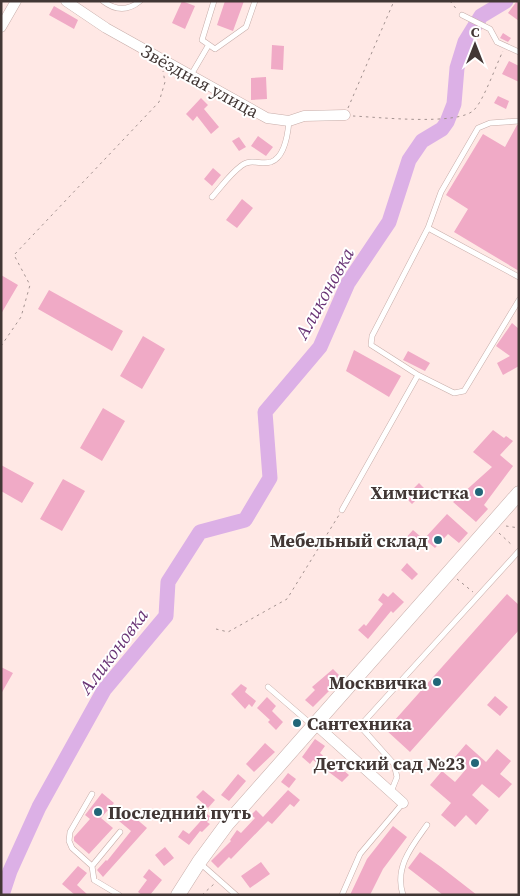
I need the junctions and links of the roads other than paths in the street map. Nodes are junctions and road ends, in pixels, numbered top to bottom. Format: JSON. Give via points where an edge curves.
{"nodes":[{"id":1,"x":16,"y":1,"type":"edge"},
{"id":2,"x":66,"y":1,"type":"edge"},
{"id":3,"x":103,"y":1,"type":"edge"},
{"id":4,"x":140,"y":1,"type":"edge"},
{"id":5,"x":214,"y":1,"type":"edge"},
{"id":6,"x":255,"y":1,"type":"edge"},
{"id":7,"x":462,"y":15,"type":"road end"},
{"id":8,"x":1,"y":27,"type":"edge"},
{"id":9,"x":208,"y":46,"type":"junction"},
{"id":10,"x":519,"y":52,"type":"edge"},
{"id":11,"x":191,"y":75,"type":"junction"},
{"id":12,"x":345,"y":116,"type":"road end"},
{"id":13,"x":290,"y":121,"type":"junction"},
{"id":14,"x":519,"y":121,"type":"edge"},
{"id":15,"x":212,"y":197,"type":"dead end"},
{"id":16,"x":428,"y":228,"type":"junction"},
{"id":17,"x":519,"y":277,"type":"edge"},
{"id":18,"x":519,"y":300,"type":"edge"},
{"id":19,"x":418,"y":375,"type":"junction"},
{"id":20,"x":519,"y":493,"type":"edge"},
{"id":21,"x":342,"y":510,"type":"road end"},
{"id":22,"x":519,"y":551,"type":"edge"},
{"id":23,"x":268,"y":687,"type":"dead end"},
{"id":24,"x":314,"y":725,"type":"junction"},
{"id":25,"x":391,"y":792,"type":"junction"},
{"id":26,"x":92,"y":794,"type":"dead end"},
{"id":27,"x":403,"y":803,"type":"joint"},
{"id":28,"x":427,"y":825,"type":"dead end"},
{"id":29,"x":120,"y":832,"type":"dead end"},
{"id":30,"x":198,"y":862,"type":"junction"},
{"id":31,"x":92,"y":866,"type":"junction"},
{"id":32,"x":119,"y":895,"type":"edge"},
{"id":33,"x":178,"y":895,"type":"edge"},
{"id":34,"x":236,"y":895,"type":"edge"},
{"id":35,"x":342,"y":895,"type":"edge"},
{"id":36,"x":403,"y":895,"type":"edge"}],
"edges":[{"from":1,"to":8,"type":"street"},
{"from":2,"to":11,"type":"street","name":"Звёздная улица","via":[[106,28]]},
{"from":3,"to":4,"type":"lane","via":[[122,10]]},
{"from":5,"to":9,"type":"lane","via":[[203,38]]},
{"from":6,"to":9,"type":"lane","via":[[244,28],[218,49]]},
{"from":7,"to":10,"type":"lane","via":[[490,29],[497,42]]},
{"from":9,"to":11,"type":"lane"},
{"from":11,"to":13,"type":"street","name":"Звёздная улица","via":[[267,118]]},
{"from":12,"to":13,"type":"street","name":"Звёздная улица","via":[[304,116]]},
{"from":13,"to":15,"type":"lane","via":[[278,158],[271,162],[241,165]]},
{"from":14,"to":16,"type":"lane","via":[[490,123],[478,128],[441,192]]},
{"from":16,"to":17,"type":"lane"},
{"from":16,"to":19,"type":"lane","via":[[370,340],[373,348]]},
{"from":18,"to":19,"type":"lane","via":[[464,391],[454,393]]},
{"from":19,"to":21,"type":"lane"},
{"from":20,"to":24,"type":"main road"},
{"from":22,"to":25,"type":"lane","via":[[360,726],[394,764],[397,777]]},
{"from":23,"to":24,"type":"lane"},
{"from":24,"to":25,"type":"street"},
{"from":24,"to":30,"type":"main road"},
{"from":25,"to":27,"type":"street"},
{"from":26,"to":31,"type":"lane","via":[[70,832],[69,841],[72,848]]},
{"from":27,"to":35,"type":"lane","via":[[360,854]]},
{"from":28,"to":36,"type":"lane","via":[[406,856],[400,874]]},
{"from":29,"to":31,"type":"lane"},
{"from":30,"to":33,"type":"main road"},
{"from":30,"to":34,"type":"lane"},
{"from":31,"to":32,"type":"lane","via":[[94,880]]}]}
